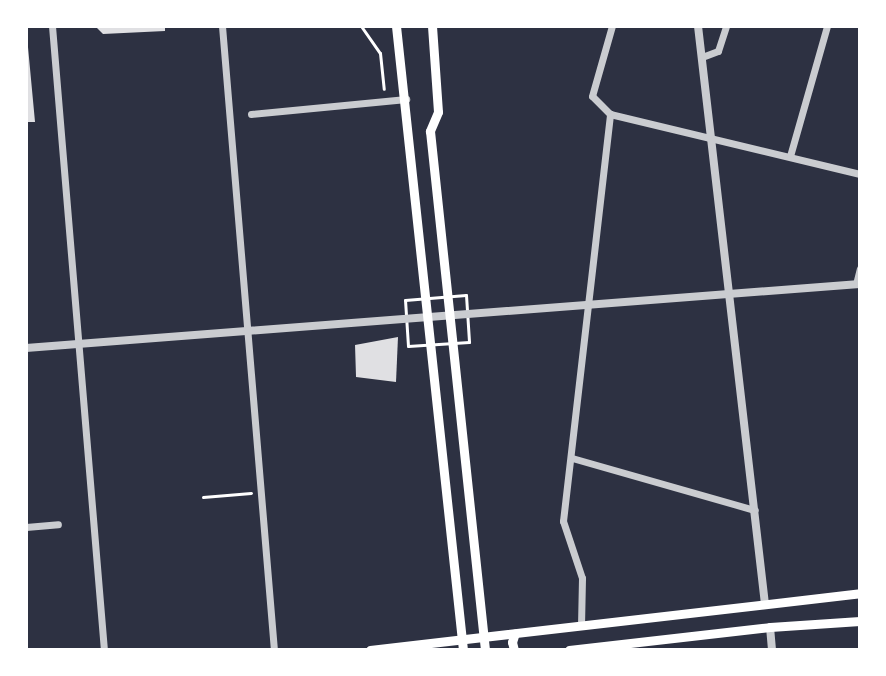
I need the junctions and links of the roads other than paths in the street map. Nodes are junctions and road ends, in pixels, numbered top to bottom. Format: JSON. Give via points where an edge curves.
{"nodes":[{"id":1,"x":52,"y":26,"type":"edge"},
{"id":2,"x":222,"y":26,"type":"edge"},
{"id":3,"x":396,"y":26,"type":"edge"},
{"id":4,"x":432,"y":26,"type":"edge"},
{"id":5,"x":612,"y":26,"type":"edge"},
{"id":6,"x":698,"y":26,"type":"edge"},
{"id":7,"x":726,"y":26,"type":"edge"},
{"id":8,"x":827,"y":26,"type":"edge"},
{"id":9,"x":702,"y":57,"type":"junction"},
{"id":10,"x":406,"y":99,"type":"junction"},
{"id":11,"x":251,"y":114,"type":"dead end"},
{"id":12,"x":610,"y":114,"type":"junction"},
{"id":13,"x":711,"y":137,"type":"junction"},
{"id":14,"x":790,"y":156,"type":"junction"},
{"id":15,"x":860,"y":174,"type":"edge"},
{"id":16,"x":860,"y":268,"type":"edge"},
{"id":17,"x":858,"y":284,"type":"edge"},
{"id":18,"x":729,"y":294,"type":"junction"},
{"id":19,"x":589,"y":304,"type":"junction"},
{"id":20,"x":451,"y":314,"type":"junction"},
{"id":21,"x":428,"y":316,"type":"junction"},
{"id":22,"x":246,"y":330,"type":"junction"},
{"id":23,"x":77,"y":344,"type":"junction"},
{"id":24,"x":26,"y":348,"type":"edge"},
{"id":25,"x":572,"y":458,"type":"junction"},
{"id":26,"x":755,"y":510,"type":"junction"},
{"id":27,"x":58,"y":524,"type":"dead end"},
{"id":28,"x":26,"y":527,"type":"edge"},
{"id":29,"x":860,"y":593,"type":"edge"},
{"id":30,"x":765,"y":604,"type":"junction"},
{"id":31,"x":860,"y":621,"type":"edge"},
{"id":32,"x":581,"y":626,"type":"junction"},
{"id":33,"x":770,"y":627,"type":"junction"},
{"id":34,"x":515,"y":633,"type":"junction"},
{"id":35,"x":484,"y":637,"type":"junction"},
{"id":36,"x":463,"y":645,"type":"edge"},
{"id":37,"x":431,"y":647,"type":"edge"},
{"id":38,"x":595,"y":649,"type":"edge"},
{"id":39,"x":104,"y":650,"type":"edge"},
{"id":40,"x":274,"y":650,"type":"edge"},
{"id":41,"x":370,"y":650,"type":"edge"},
{"id":42,"x":485,"y":650,"type":"edge"},
{"id":43,"x":514,"y":650,"type":"edge"},
{"id":44,"x":569,"y":650,"type":"edge"},
{"id":45,"x":772,"y":650,"type":"edge"}],
"edges":[{"from":1,"to":23,"type":"street"},
{"from":2,"to":22,"type":"street"},
{"from":3,"to":10,"type":"main road"},
{"from":4,"to":20,"type":"main road","via":[[438,112],[430,131]]},
{"from":5,"to":12,"type":"street","via":[[592,96]]},
{"from":6,"to":9,"type":"street"},
{"from":7,"to":9,"type":"street","via":[[718,51]]},
{"from":8,"to":14,"type":"street"},
{"from":9,"to":13,"type":"street"},
{"from":10,"to":11,"type":"street"},
{"from":10,"to":21,"type":"main road"},
{"from":12,"to":13,"type":"street"},
{"from":12,"to":19,"type":"street"},
{"from":13,"to":14,"type":"street"},
{"from":13,"to":18,"type":"street"},
{"from":14,"to":15,"type":"street"},
{"from":16,"to":17,"type":"street"},
{"from":17,"to":18,"type":"street"},
{"from":18,"to":19,"type":"street"},
{"from":18,"to":26,"type":"street"},
{"from":19,"to":20,"type":"street"},
{"from":19,"to":25,"type":"street"},
{"from":20,"to":21,"type":"street"},
{"from":20,"to":35,"type":"main road"},
{"from":21,"to":22,"type":"street"},
{"from":21,"to":36,"type":"main road"},
{"from":22,"to":23,"type":"street"},
{"from":22,"to":40,"type":"street"},
{"from":23,"to":24,"type":"street"},
{"from":23,"to":39,"type":"street"},
{"from":25,"to":26,"type":"street"},
{"from":25,"to":32,"type":"street","via":[[563,521],[582,578]]},
{"from":26,"to":30,"type":"street"},
{"from":27,"to":28,"type":"street"},
{"from":29,"to":30,"type":"main road"},
{"from":30,"to":32,"type":"main road"},
{"from":31,"to":33,"type":"main road"},
{"from":32,"to":34,"type":"main road"},
{"from":33,"to":38,"type":"main road"},
{"from":33,"to":45,"type":"street"},
{"from":34,"to":35,"type":"main road"},
{"from":34,"to":43,"type":"main road"},
{"from":35,"to":36,"type":"main road"},
{"from":35,"to":42,"type":"main road"},
{"from":36,"to":37,"type":"main road"},
{"from":37,"to":41,"type":"main road"},
{"from":38,"to":44,"type":"main road"}]}
